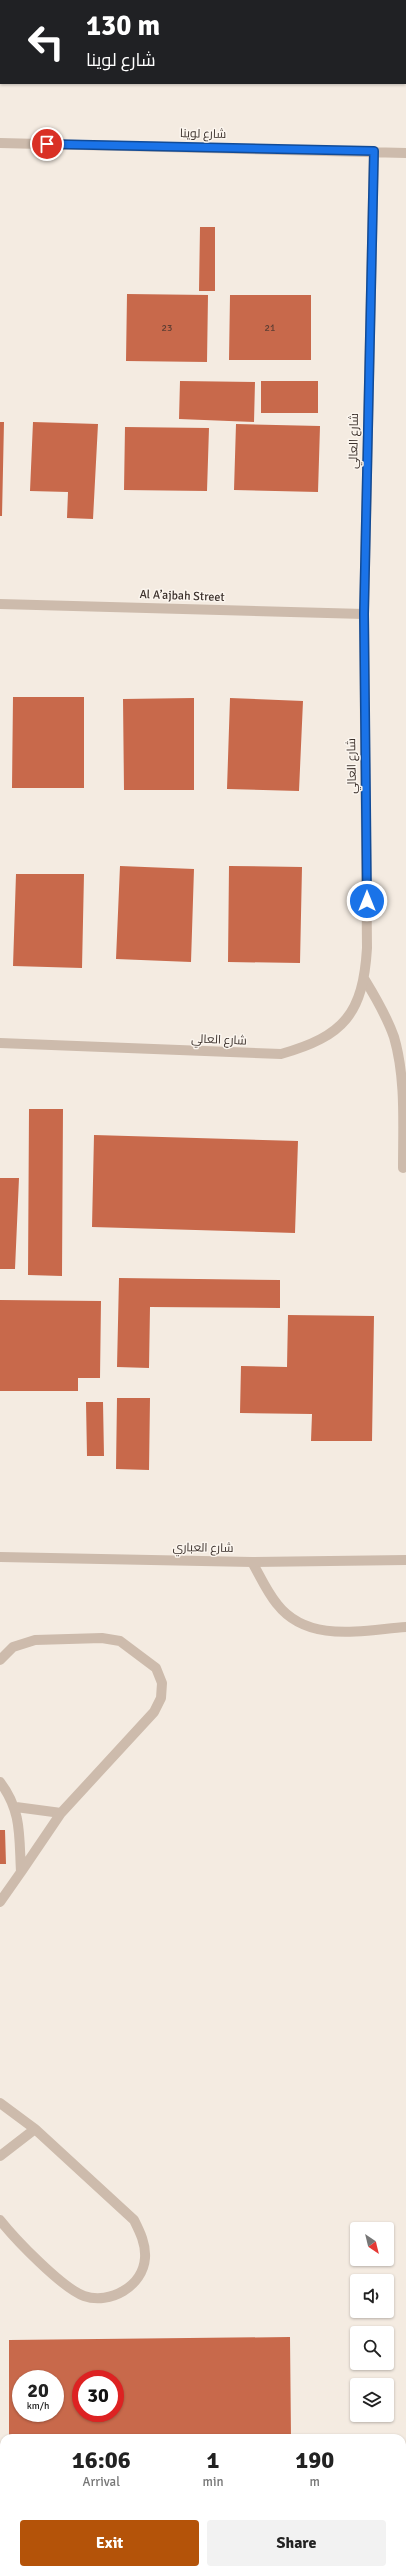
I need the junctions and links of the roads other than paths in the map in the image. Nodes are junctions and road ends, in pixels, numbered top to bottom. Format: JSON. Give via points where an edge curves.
{"nodes":[{"id":1,"x":0,"y":143,"type":"edge"},
{"id":2,"x":374,"y":151,"type":"junction"},
{"id":3,"x":406,"y":153,"type":"edge"},
{"id":4,"x":0,"y":604,"type":"edge"},
{"id":5,"x":364,"y":614,"type":"junction"},
{"id":6,"x":365,"y":980,"type":"junction"},
{"id":7,"x":0,"y":1044,"type":"edge"},
{"id":8,"x":403,"y":1168,"type":"dead end"},
{"id":9,"x":0,"y":1557,"type":"edge"},
{"id":10,"x":406,"y":1560,"type":"edge"},
{"id":11,"x":252,"y":1562,"type":"junction"},
{"id":12,"x":406,"y":1627,"type":"edge"},
{"id":13,"x":0,"y":1660,"type":"edge"},
{"id":14,"x":0,"y":1782,"type":"edge"},
{"id":15,"x":16,"y":1807,"type":"junction"},
{"id":16,"x":61,"y":1813,"type":"junction"},
{"id":17,"x":21,"y":1872,"type":"junction"},
{"id":18,"x":0,"y":1902,"type":"edge"},
{"id":19,"x":0,"y":2103,"type":"edge"},
{"id":20,"x":35,"y":2129,"type":"junction"},
{"id":21,"x":0,"y":2156,"type":"edge"},
{"id":22,"x":0,"y":2220,"type":"edge"}],
"edges":[{"from":1,"to":2,"type":"street","name":"شارع لوينا"},
{"from":2,"to":3,"type":"street","name":"شارع لوينا"},
{"from":2,"to":5,"type":"street","name":"شارع العالي"},
{"from":4,"to":5,"type":"street","name":"Al A’ajbah Street"},
{"from":5,"to":6,"type":"street","name":"شارع العالي","via":[[367,948]]},
{"from":6,"to":7,"type":"street","name":"شارع العالي","via":[[358,1001],[345,1020],[328,1036],[312,1045],[281,1054]]},
{"from":6,"to":8,"type":"street","via":[[382,1008],[401,1069]]},
{"from":9,"to":11,"type":"street","name":"شارع العباري"},
{"from":10,"to":11,"type":"street","name":"شارع العباري"},
{"from":11,"to":12,"type":"street","via":[[276,1604],[292,1620],[312,1629],[334,1632]]},
{"from":13,"to":16,"type":"street","via":[[13,1647],[35,1640],[102,1638],[120,1641],[156,1668],[162,1683],[161,1698],[154,1712]]},
{"from":14,"to":15,"type":"street"},
{"from":15,"to":16,"type":"street"},
{"from":15,"to":17,"type":"street"},
{"from":16,"to":17,"type":"street"},
{"from":17,"to":18,"type":"street"},
{"from":19,"to":20,"type":"street"},
{"from":20,"to":21,"type":"street"},
{"from":20,"to":22,"type":"street","via":[[134,2220],[143,2239],[145,2259],[138,2278],[123,2292],[104,2298],[84,2296],[66,2285],[11,2234]]}]}
